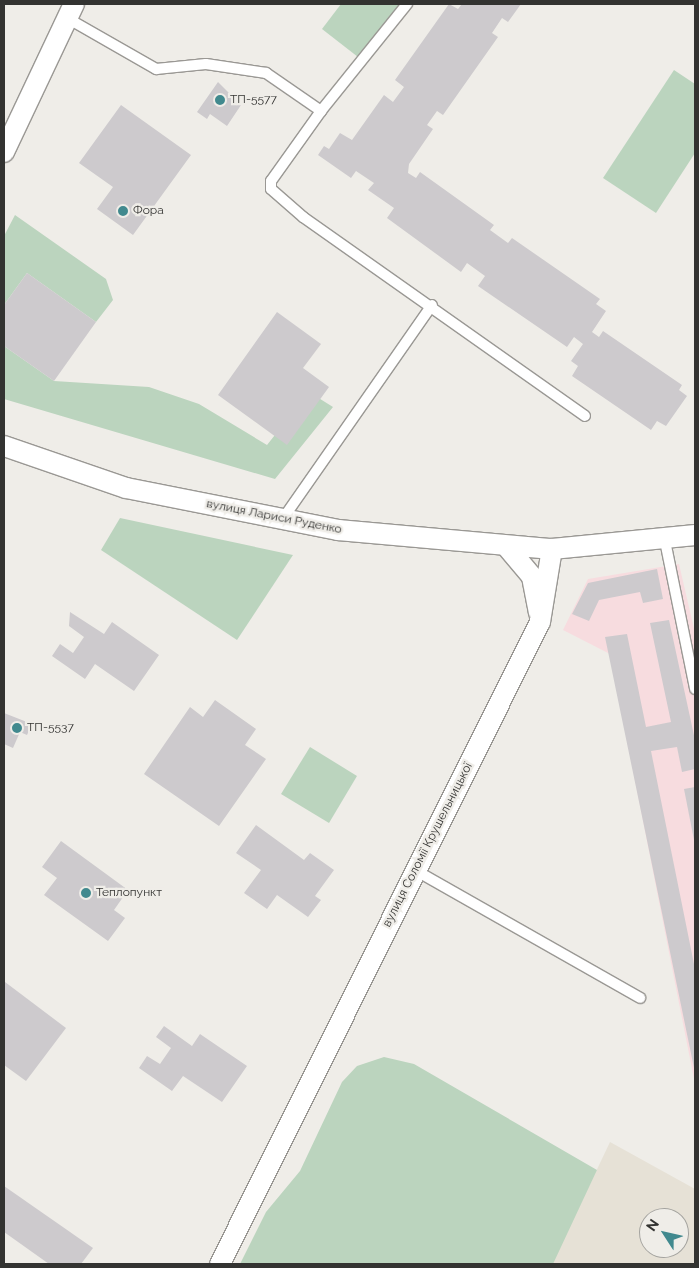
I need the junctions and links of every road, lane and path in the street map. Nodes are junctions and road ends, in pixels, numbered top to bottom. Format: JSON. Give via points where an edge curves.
{"nodes":[{"id":1,"x":407,"y":4,"type":"edge"},
{"id":2,"x":71,"y":11,"type":"edge"},
{"id":3,"x":321,"y":111,"type":"junction"},
{"id":4,"x":4,"y":152,"type":"edge"},
{"id":5,"x":432,"y":305,"type":"junction"},
{"id":6,"x":586,"y":416,"type":"dead end"},
{"id":7,"x":4,"y":446,"type":"edge"},
{"id":8,"x":281,"y":520,"type":"junction"},
{"id":9,"x":695,"y":535,"type":"edge"},
{"id":10,"x":665,"y":541,"type":"junction"},
{"id":11,"x":508,"y":548,"type":"junction"},
{"id":12,"x":552,"y":549,"type":"junction"},
{"id":13,"x":540,"y":622,"type":"junction"},
{"id":14,"x":695,"y":689,"type":"edge"},
{"id":15,"x":415,"y":870,"type":"junction"},
{"id":16,"x":640,"y":998,"type":"dead end"},
{"id":17,"x":220,"y":1264,"type":"edge"}],
"edges":[{"from":1,"to":3,"type":"lane"},
{"from":2,"to":3,"type":"lane","via":[[156,69],[206,64],[266,73]]},
{"from":2,"to":4,"type":"street"},
{"from":3,"to":5,"type":"lane","via":[[271,181],[271,189],[303,217]]},
{"from":5,"to":6,"type":"lane"},
{"from":5,"to":8,"type":"lane"},
{"from":7,"to":8,"type":"street","name":"вулиця Лариси Руденко","via":[[126,488]]},
{"from":8,"to":11,"type":"street","name":"вулиця Лариси Руденко"},
{"from":9,"to":10,"type":"street"},
{"from":10,"to":12,"type":"street"},
{"from":10,"to":14,"type":"lane"},
{"from":11,"to":12,"type":"street","name":"вулиця Лариси Руденко"},
{"from":11,"to":13,"type":"street","via":[[532,577]]},
{"from":12,"to":13,"type":"street","name":"вулиця Соломії Крушельницької"},
{"from":13,"to":15,"type":"street","name":"вулиця Соломії Крушельницької"},
{"from":15,"to":16,"type":"lane"},
{"from":15,"to":17,"type":"street","name":"вулиця Соломії Крушельницької"}]}
